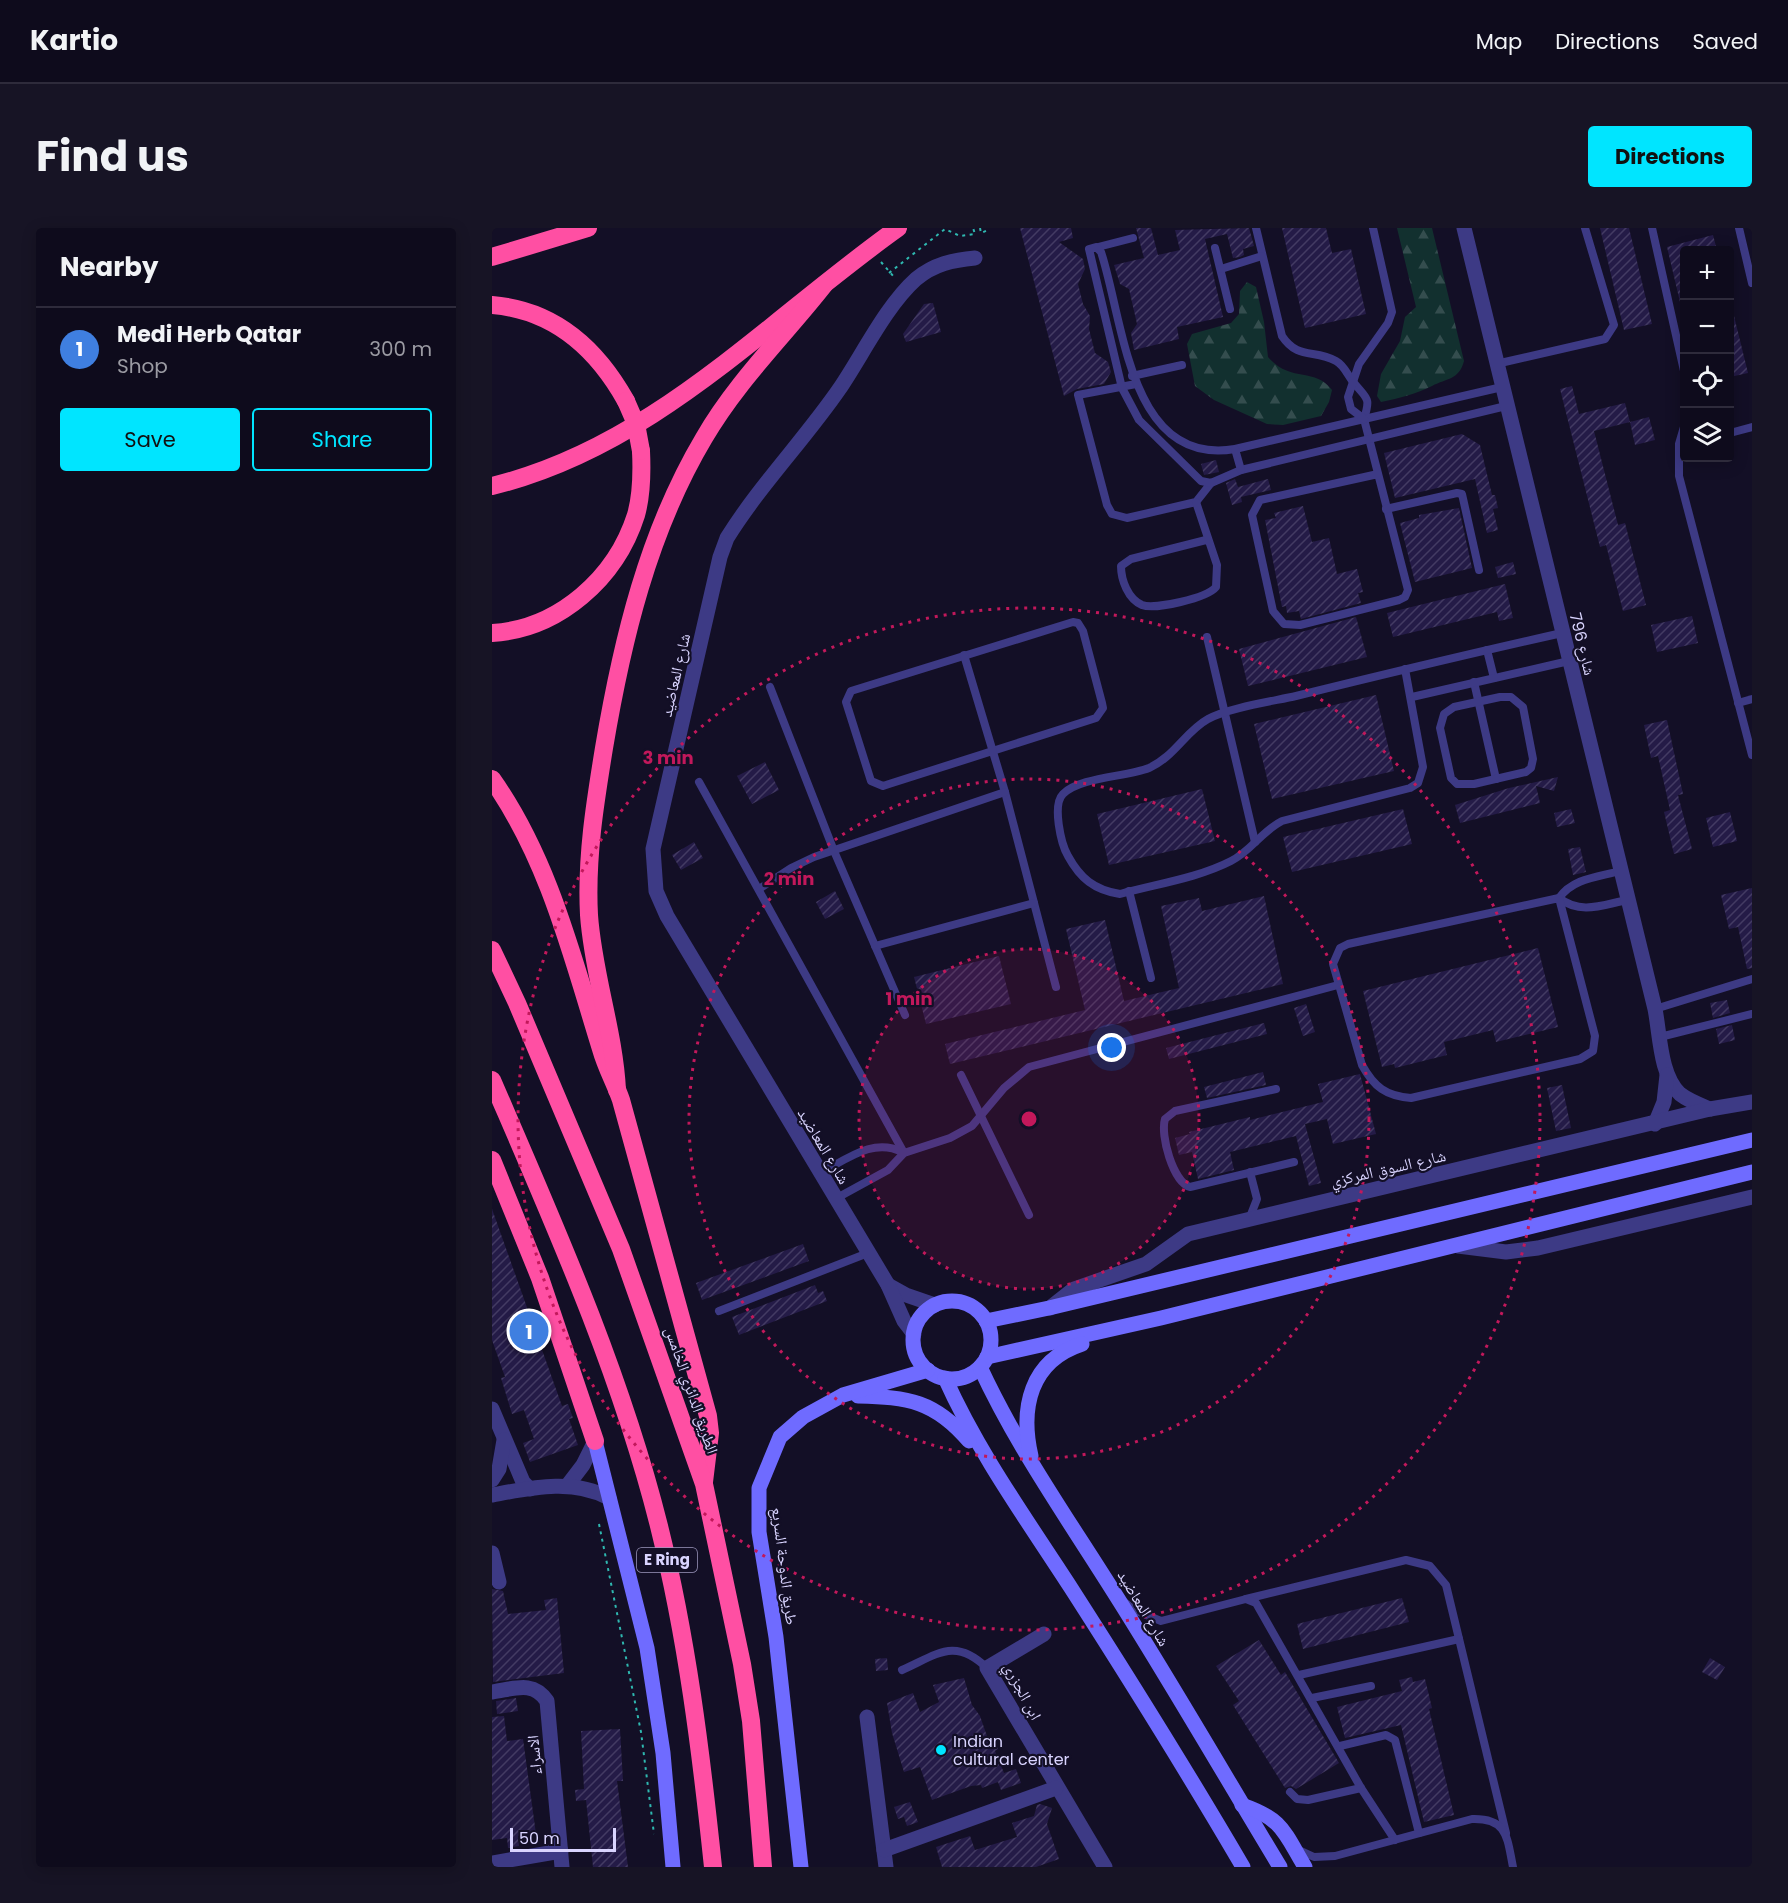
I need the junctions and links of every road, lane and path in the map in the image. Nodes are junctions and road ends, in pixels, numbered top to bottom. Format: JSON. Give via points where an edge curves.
{"nodes":[{"id":1,"x":588,"y":228,"type":"edge"},
{"id":2,"x":898,"y":228,"type":"edge"},
{"id":3,"x":945,"y":228,"type":"edge"},
{"id":4,"x":973,"y":228,"type":"edge"},
{"id":5,"x":980,"y":228,"type":"edge"},
{"id":6,"x":988,"y":228,"type":"edge"},
{"id":7,"x":1256,"y":228,"type":"edge"},
{"id":8,"x":1373,"y":228,"type":"edge"},
{"id":9,"x":1464,"y":228,"type":"edge"},
{"id":10,"x":1585,"y":228,"type":"edge"},
{"id":11,"x":1652,"y":228,"type":"edge"},
{"id":12,"x":1739,"y":228,"type":"edge"},
{"id":13,"x":1133,"y":238,"type":"dead end"},
{"id":14,"x":1098,"y":247,"type":"junction"},
{"id":15,"x":870,"y":248,"type":"junction"},
{"id":16,"x":1215,"y":248,"type":"dead end"},
{"id":17,"x":1262,"y":256,"type":"junction"},
{"id":18,"x":492,"y":257,"type":"edge"},
{"id":19,"x":975,"y":258,"type":"dead end"},
{"id":20,"x":1221,"y":269,"type":"junction"},
{"id":21,"x":889,"y":273,"type":"junction"},
{"id":22,"x":1752,"y":283,"type":"edge"},
{"id":23,"x":824,"y":285,"type":"junction"},
{"id":24,"x":909,"y":288,"type":"junction"},
{"id":25,"x":492,"y":305,"type":"edge"},
{"id":26,"x":1230,"y":309,"type":"dead end"},
{"id":27,"x":1680,"y":354,"type":"edge"},
{"id":28,"x":1496,"y":364,"type":"junction"},
{"id":29,"x":1182,"y":365,"type":"dead end"},
{"id":30,"x":1134,"y":380,"type":"junction"},
{"id":31,"x":1354,"y":383,"type":"junction"},
{"id":32,"x":1502,"y":387,"type":"junction"},
{"id":33,"x":1122,"y":388,"type":"junction"},
{"id":34,"x":1506,"y":406,"type":"junction"},
{"id":35,"x":1364,"y":419,"type":"junction"},
{"id":36,"x":1752,"y":428,"type":"edge"},
{"id":37,"x":1734,"y":432,"type":"edge"},
{"id":38,"x":1369,"y":440,"type":"junction"},
{"id":39,"x":1235,"y":449,"type":"junction"},
{"id":40,"x":1680,"y":462,"type":"edge"},
{"id":41,"x":1240,"y":470,"type":"junction"},
{"id":42,"x":1378,"y":474,"type":"junction"},
{"id":43,"x":1212,"y":483,"type":"junction"},
{"id":44,"x":492,"y":486,"type":"edge"},
{"id":45,"x":1196,"y":502,"type":"junction"},
{"id":46,"x":1386,"y":509,"type":"junction"},
{"id":47,"x":1206,"y":540,"type":"junction"},
{"id":48,"x":1479,"y":570,"type":"dead end"},
{"id":49,"x":492,"y":633,"type":"edge"},
{"id":50,"x":1562,"y":633,"type":"junction"},
{"id":51,"x":1207,"y":637,"type":"dead end"},
{"id":52,"x":1487,"y":650,"type":"junction"},
{"id":53,"x":964,"y":655,"type":"junction"},
{"id":54,"x":1569,"y":661,"type":"junction"},
{"id":55,"x":1405,"y":669,"type":"junction"},
{"id":56,"x":1494,"y":678,"type":"junction"},
{"id":57,"x":1474,"y":682,"type":"junction"},
{"id":58,"x":770,"y":687,"type":"dead end"},
{"id":59,"x":1412,"y":697,"type":"junction"},
{"id":60,"x":1752,"y":699,"type":"edge"},
{"id":61,"x":1478,"y":702,"type":"junction"},
{"id":62,"x":1738,"y":702,"type":"junction"},
{"id":63,"x":1224,"y":714,"type":"junction"},
{"id":64,"x":993,"y":751,"type":"junction"},
{"id":65,"x":1752,"y":755,"type":"edge"},
{"id":66,"x":492,"y":779,"type":"edge"},
{"id":67,"x":1496,"y":779,"type":"junction"},
{"id":68,"x":699,"y":782,"type":"dead end"},
{"id":69,"x":1005,"y":792,"type":"junction"},
{"id":70,"x":1256,"y":842,"type":"junction"},
{"id":71,"x":834,"y":850,"type":"junction"},
{"id":72,"x":1620,"y":872,"type":"junction"},
{"id":73,"x":759,"y":889,"type":"junction"},
{"id":74,"x":1129,"y":891,"type":"junction"},
{"id":75,"x":1559,"y":898,"type":"junction"},
{"id":76,"x":1627,"y":900,"type":"junction"},
{"id":77,"x":1034,"y":903,"type":"junction"},
{"id":78,"x":875,"y":945,"type":"junction"},
{"id":79,"x":492,"y":950,"type":"edge"},
{"id":80,"x":1151,"y":978,"type":"dead end"},
{"id":81,"x":1752,"y":979,"type":"edge"},
{"id":82,"x":1338,"y":985,"type":"junction"},
{"id":83,"x":1056,"y":987,"type":"dead end"},
{"id":84,"x":1655,"y":1009,"type":"junction"},
{"id":85,"x":1752,"y":1014,"type":"edge"},
{"id":86,"x":905,"y":1015,"type":"dead end"},
{"id":87,"x":1660,"y":1037,"type":"junction"},
{"id":88,"x":1667,"y":1070,"type":"junction"},
{"id":89,"x":962,"y":1075,"type":"dead end"},
{"id":90,"x":492,"y":1080,"type":"edge"},
{"id":91,"x":1276,"y":1089,"type":"dead end"},
{"id":92,"x":617,"y":1090,"type":"junction"},
{"id":93,"x":1752,"y":1102,"type":"edge"},
{"id":94,"x":1710,"y":1109,"type":"junction"},
{"id":95,"x":981,"y":1117,"type":"junction"},
{"id":96,"x":1655,"y":1124,"type":"junction"},
{"id":97,"x":1752,"y":1140,"type":"edge"},
{"id":98,"x":904,"y":1153,"type":"junction"},
{"id":99,"x":492,"y":1160,"type":"edge"},
{"id":100,"x":1294,"y":1162,"type":"dead end"},
{"id":101,"x":1250,"y":1172,"type":"junction"},
{"id":102,"x":1752,"y":1172,"type":"edge"},
{"id":103,"x":820,"y":1173,"type":"junction"},
{"id":104,"x":1752,"y":1197,"type":"edge"},
{"id":105,"x":1257,"y":1199,"type":"junction"},
{"id":106,"x":835,"y":1200,"type":"junction"},
{"id":107,"x":1278,"y":1212,"type":"junction"},
{"id":108,"x":1029,"y":1215,"type":"dead end"},
{"id":109,"x":1246,"y":1220,"type":"junction"},
{"id":110,"x":1458,"y":1246,"type":"junction"},
{"id":111,"x":868,"y":1253,"type":"junction"},
{"id":112,"x":888,"y":1285,"type":"junction"},
{"id":113,"x":935,"y":1305,"type":"junction"},
{"id":114,"x":1049,"y":1308,"type":"junction"},
{"id":115,"x":719,"y":1311,"type":"dead end"},
{"id":116,"x":1161,"y":1318,"type":"junction"},
{"id":117,"x":986,"y":1321,"type":"junction"},
{"id":118,"x":914,"y":1334,"type":"junction"},
{"id":119,"x":984,"y":1362,"type":"junction"},
{"id":120,"x":928,"y":1370,"type":"junction"},
{"id":121,"x":945,"y":1377,"type":"junction"},
{"id":122,"x":843,"y":1395,"type":"junction"},
{"id":123,"x":492,"y":1409,"type":"edge"},
{"id":124,"x":504,"y":1440,"type":"junction"},
{"id":125,"x":595,"y":1442,"type":"junction"},
{"id":126,"x":1033,"y":1465,"type":"junction"},
{"id":127,"x":997,"y":1474,"type":"junction"},
{"id":128,"x":492,"y":1480,"type":"edge"},
{"id":129,"x":704,"y":1484,"type":"junction"},
{"id":130,"x":567,"y":1486,"type":"junction"},
{"id":131,"x":530,"y":1489,"type":"junction"},
{"id":132,"x":492,"y":1495,"type":"edge"},
{"id":133,"x":609,"y":1498,"type":"junction"},
{"id":134,"x":598,"y":1520,"type":"dead end"},
{"id":135,"x":492,"y":1553,"type":"edge"},
{"id":136,"x":499,"y":1582,"type":"dead end"},
{"id":137,"x":1116,"y":1596,"type":"junction"},
{"id":138,"x":1246,"y":1599,"type":"junction"},
{"id":139,"x":1044,"y":1634,"type":"dead end"},
{"id":140,"x":1459,"y":1639,"type":"junction"},
{"id":141,"x":987,"y":1668,"type":"junction"},
{"id":142,"x":902,"y":1670,"type":"dead end"},
{"id":143,"x":1299,"y":1675,"type":"junction"},
{"id":144,"x":1371,"y":1686,"type":"dead end"},
{"id":145,"x":492,"y":1692,"type":"edge"},
{"id":146,"x":1312,"y":1698,"type":"junction"},
{"id":147,"x":1318,"y":1708,"type":"junction"},
{"id":148,"x":1309,"y":1713,"type":"dead end"},
{"id":149,"x":867,"y":1717,"type":"dead end"},
{"id":150,"x":1340,"y":1746,"type":"junction"},
{"id":151,"x":1056,"y":1788,"type":"junction"},
{"id":152,"x":1361,"y":1788,"type":"junction"},
{"id":153,"x":1290,"y":1792,"type":"dead end"},
{"id":154,"x":1242,"y":1805,"type":"junction"},
{"id":155,"x":1419,"y":1833,"type":"junction"},
{"id":156,"x":1506,"y":1833,"type":"junction"},
{"id":157,"x":1395,"y":1840,"type":"junction"},
{"id":158,"x":656,"y":1844,"type":"dead end"},
{"id":159,"x":1291,"y":1844,"type":"junction"},
{"id":160,"x":1232,"y":1847,"type":"junction"},
{"id":161,"x":884,"y":1850,"type":"junction"},
{"id":162,"x":561,"y":1851,"type":"junction"},
{"id":163,"x":492,"y":1863,"type":"edge"},
{"id":164,"x":562,"y":1867,"type":"edge"},
{"id":165,"x":673,"y":1867,"type":"edge"},
{"id":166,"x":713,"y":1867,"type":"edge"},
{"id":167,"x":763,"y":1867,"type":"edge"},
{"id":168,"x":801,"y":1867,"type":"edge"},
{"id":169,"x":886,"y":1867,"type":"edge"},
{"id":170,"x":1105,"y":1867,"type":"edge"},
{"id":171,"x":1235,"y":1867,"type":"edge"},
{"id":172,"x":1243,"y":1867,"type":"edge"},
{"id":173,"x":1280,"y":1867,"type":"edge"},
{"id":174,"x":1305,"y":1867,"type":"edge"},
{"id":175,"x":1513,"y":1867,"type":"edge"}],
"edges":[{"from":1,"to":18,"type":"highway"},
{"from":2,"to":15,"type":"highway"},
{"from":3,"to":4,"type":"path","via":[[960,236],[975,234]]},
{"from":3,"to":21,"type":"path"},
{"from":5,"to":6,"type":"path","via":[[981,233]]},
{"from":7,"to":17,"type":"lane"},
{"from":8,"to":31,"type":"lane","via":[[1392,312],[1359,364]]},
{"from":9,"to":28,"type":"street","name":"شارع 796"},
{"from":10,"to":28,"type":"lane","via":[[1614,325],[1611,331],[1605,339]]},
{"from":11,"to":27,"type":"lane"},
{"from":12,"to":22,"type":"lane"},
{"from":13,"to":14,"type":"lane"},
{"from":14,"to":30,"type":"lane"},
{"from":14,"to":33,"type":"lane","via":[[1092,247],[1089,253]]},
{"from":15,"to":21,"type":"path"},
{"from":15,"to":23,"type":"highway"},
{"from":16,"to":20,"type":"lane"},
{"from":17,"to":20,"type":"lane"},
{"from":17,"to":31,"type":"lane","via":[[1282,336],[1290,348],[1335,361]]},
{"from":19,"to":24,"type":"street","name":"شارع المعاضيد","via":[[950,260],[929,270]]},
{"from":20,"to":26,"type":"lane"},
{"from":21,"to":24,"type":"path"},
{"from":23,"to":44,"type":"highway","via":[[718,369],[644,421],[556,466]]},
{"from":23,"to":92,"type":"highway","via":[[742,381],[704,437],[676,487],[634,613],[611,706],[590,848],[592,948],[616,1063]]},
{"from":24,"to":103,"type":"street","name":"شارع المعاضيد","via":[[839,389],[727,537],[653,849],[653,874],[661,905]]},
{"from":25,"to":49,"type":"highway","bridge":true,"via":[[536,315],[565,329],[597,357],[610,373],[636,424],[642,482],[625,543],[587,593],[561,612],[533,625]]},
{"from":28,"to":32,"type":"street","name":"شارع 796"},
{"from":29,"to":30,"type":"lane"},
{"from":30,"to":33,"type":"lane"},
{"from":30,"to":39,"type":"lane","via":[[1152,414],[1183,442],[1207,451]]},
{"from":31,"to":35,"type":"lane","via":[[1366,393]]},
{"from":31,"to":35,"type":"lane","via":[[1348,397],[1351,409]]},
{"from":32,"to":34,"type":"street","name":"شارع 796"},
{"from":32,"to":35,"type":"lane"},
{"from":33,"to":43,"type":"lane","via":[[1139,420],[1153,436],[1201,481]]},
{"from":33,"to":45,"type":"lane","via":[[1078,395],[1110,511],[1127,518]]},
{"from":34,"to":38,"type":"lane"},
{"from":34,"to":50,"type":"street","name":"شارع 796"},
{"from":35,"to":38,"type":"lane"},
{"from":35,"to":39,"type":"lane"},
{"from":36,"to":37,"type":"lane"},
{"from":38,"to":41,"type":"lane"},
{"from":38,"to":42,"type":"lane"},
{"from":39,"to":41,"type":"lane"},
{"from":40,"to":62,"type":"lane","via":[[1679,476]]},
{"from":41,"to":43,"type":"lane"},
{"from":42,"to":46,"type":"lane"},
{"from":42,"to":46,"type":"lane","via":[[1255,504],[1252,515],[1277,619],[1291,626],[1300,625],[1406,597],[1408,590]]},
{"from":43,"to":45,"type":"lane"},
{"from":45,"to":47,"type":"lane"},
{"from":46,"to":48,"type":"lane","via":[[1462,494]]},
{"from":47,"to":47,"type":"lane","via":[[1131,559],[1121,566],[1132,599],[1144,606],[1212,593],[1218,577]]},
{"from":50,"to":52,"type":"lane"},
{"from":50,"to":54,"type":"street","name":"شارع 796"},
{"from":51,"to":63,"type":"lane"},
{"from":52,"to":55,"type":"lane"},
{"from":52,"to":56,"type":"lane"},
{"from":53,"to":64,"type":"lane"},
{"from":53,"to":64,"type":"lane","via":[[1073,622],[1083,631],[1102,703],[1100,715]]},
{"from":53,"to":64,"type":"lane","via":[[851,691],[847,709],[868,775],[877,785]]},
{"from":54,"to":56,"type":"lane"},
{"from":54,"to":72,"type":"street","name":"شارع 796"},
{"from":55,"to":59,"type":"lane"},
{"from":55,"to":63,"type":"lane"},
{"from":56,"to":57,"type":"lane"},
{"from":57,"to":59,"type":"lane"},
{"from":57,"to":61,"type":"lane"},
{"from":58,"to":71,"type":"lane"},
{"from":59,"to":70,"type":"lane","via":[[1422,751],[1418,783],[1397,792],[1282,821],[1270,826]]},
{"from":60,"to":62,"type":"lane"},
{"from":61,"to":67,"type":"lane"},
{"from":61,"to":67,"type":"lane","via":[[1511,697],[1523,707],[1533,764],[1526,772]]},
{"from":61,"to":67,"type":"lane","via":[[1454,707],[1443,714],[1440,728],[1451,778],[1461,784]]},
{"from":62,"to":65,"type":"lane"},
{"from":63,"to":70,"type":"lane"},
{"from":63,"to":74,"type":"lane","via":[[1209,718],[1151,767],[1082,784],[1064,793],[1060,800],[1063,847],[1078,872],[1091,885],[1105,891]]},
{"from":64,"to":69,"type":"lane"},
{"from":66,"to":92,"type":"highway","via":[[519,822],[552,893]]},
{"from":68,"to":73,"type":"lane"},
{"from":69,"to":71,"type":"lane"},
{"from":69,"to":77,"type":"lane"},
{"from":70,"to":74,"type":"lane","via":[[1217,867]]},
{"from":71,"to":73,"type":"lane","via":[[790,868]]},
{"from":71,"to":78,"type":"lane"},
{"from":72,"to":75,"type":"lane","via":[[1570,885]]},
{"from":72,"to":76,"type":"street","name":"شارع 796"},
{"from":73,"to":98,"type":"lane"},
{"from":74,"to":80,"type":"lane"},
{"from":75,"to":76,"type":"lane","via":[[1585,909]]},
{"from":75,"to":82,"type":"lane","via":[[1348,944],[1334,955]]},
{"from":75,"to":82,"type":"lane","via":[[1595,1036],[1593,1051],[1580,1059],[1411,1098],[1396,1097],[1382,1091],[1362,1065]]},
{"from":76,"to":84,"type":"street","name":"شارع 796"},
{"from":77,"to":78,"type":"lane"},
{"from":77,"to":83,"type":"lane"},
{"from":78,"to":86,"type":"lane"},
{"from":79,"to":129,"type":"highway","name":"الطريق الدائري الخامس","number":"E Ring","via":[[621,1249]]},
{"from":81,"to":84,"type":"lane"},
{"from":82,"to":95,"type":"lane","via":[[1029,1067],[1004,1088]]},
{"from":84,"to":87,"type":"street","name":"شارع 796"},
{"from":85,"to":87,"type":"lane"},
{"from":87,"to":88,"type":"street","name":"شارع 796"},
{"from":88,"to":94,"type":"street","name":"شارع 796","via":[[1678,1093]]},
{"from":88,"to":96,"type":"street","name":"شارع 796","via":[[1664,1102]]},
{"from":89,"to":95,"type":"lane"},
{"from":90,"to":166,"type":"highway","number":"E Ring","via":[[572,1265],[650,1491],[690,1680]]},
{"from":91,"to":101,"type":"lane","via":[[1175,1111],[1165,1119],[1163,1126],[1176,1176],[1184,1185],[1196,1186]]},
{"from":92,"to":129,"type":"highway","via":[[708,1416]]},
{"from":93,"to":94,"type":"street","name":"شارع السوق المركزي"},
{"from":94,"to":96,"type":"street","name":"شارع السوق المركزي"},
{"from":95,"to":98,"type":"lane","via":[[962,1133]]},
{"from":95,"to":108,"type":"lane"},
{"from":96,"to":107,"type":"street","name":"شارع السوق المركزي"},
{"from":97,"to":114,"type":"street","name":"شارع السوق المركزي"},
{"from":98,"to":103,"type":"lane","via":[[886,1146],[868,1148]]},
{"from":98,"to":106,"type":"lane","via":[[888,1170]]},
{"from":99,"to":125,"type":"highway","via":[[543,1287]]},
{"from":100,"to":101,"type":"lane"},
{"from":101,"to":105,"type":"lane"},
{"from":102,"to":110,"type":"street"},
{"from":103,"to":106,"type":"street","name":"شارع المعاضيد"},
{"from":104,"to":110,"type":"street","via":[[1530,1250],[1490,1251]]},
{"from":105,"to":107,"type":"lane"},
{"from":105,"to":109,"type":"lane","via":[[1255,1210]]},
{"from":106,"to":111,"type":"street","name":"شارع المعاضيد"},
{"from":107,"to":109,"type":"street","name":"شارع السوق المركزي"},
{"from":109,"to":114,"type":"street","name":"شارع السوق المركزي","via":[[1188,1234],[1146,1264],[1074,1289]]},
{"from":110,"to":116,"type":"street"},
{"from":111,"to":112,"type":"street","name":"شارع المعاضيد"},
{"from":111,"to":115,"type":"lane"},
{"from":112,"to":113,"type":"street"},
{"from":112,"to":118,"type":"street","name":"شارع المعاضيد"},
{"from":113,"to":117,"type":"street","via":[[958,1301],[979,1311]]},
{"from":113,"to":118,"type":"street","via":[[917,1322]]},
{"from":114,"to":117,"type":"street","name":"شارع السوق المركزي"},
{"from":116,"to":119,"type":"street"},
{"from":116,"to":126,"type":"street","via":[[1066,1349],[1042,1369],[1030,1395],[1026,1419]]},
{"from":117,"to":119,"type":"street","via":[[991,1338]]},
{"from":118,"to":120,"type":"street","via":[[917,1354]]},
{"from":119,"to":121,"type":"street","via":[[964,1377]]},
{"from":119,"to":126,"type":"street","name":"شارع المعاضيد","via":[[1005,1418]]},
{"from":120,"to":121,"type":"street"},
{"from":120,"to":122,"type":"street","name":"طريق الدوحة السريع"},
{"from":121,"to":127,"type":"street","via":[[961,1414]]},
{"from":122,"to":127,"type":"street","via":[[897,1397],[928,1406],[954,1424]]},
{"from":122,"to":168,"type":"street","name":"طريق الدوحة السريع","via":[[803,1417],[780,1437],[759,1488],[759,1532],[776,1637]]},
{"from":123,"to":124,"type":"street"},
{"from":124,"to":128,"type":"street","via":[[499,1470]]},
{"from":124,"to":131,"type":"street"},
{"from":125,"to":130,"type":"street"},
{"from":125,"to":133,"type":"street"},
{"from":126,"to":137,"type":"street","name":"شارع المعاضيد"},
{"from":127,"to":160,"type":"street"},
{"from":129,"to":167,"type":"highway","name":"الطريق الدائري الخامس","number":"E Ring","via":[[744,1675]]},
{"from":130,"to":131,"type":"street"},
{"from":130,"to":133,"type":"street","via":[[589,1489]]},
{"from":131,"to":132,"type":"street"},
{"from":133,"to":165,"type":"street","via":[[635,1591],[651,1670]]},
{"from":134,"to":158,"type":"path","via":[[641,1732]]},
{"from":135,"to":136,"type":"street"},
{"from":137,"to":138,"type":"lane","via":[[1161,1621]]},
{"from":137,"to":154,"type":"street","name":"شارع المعاضيد"},
{"from":138,"to":140,"type":"lane","via":[[1406,1560],[1420,1562],[1430,1566],[1446,1585]]},
{"from":138,"to":143,"type":"lane","via":[[1261,1609]]},
{"from":139,"to":141,"type":"street","name":"ابن الجزري"},
{"from":140,"to":143,"type":"lane"},
{"from":140,"to":156,"type":"lane"},
{"from":141,"to":142,"type":"lane","via":[[972,1653],[959,1650],[941,1653]]},
{"from":141,"to":151,"type":"street","name":"ابن الجزري"},
{"from":143,"to":146,"type":"lane"},
{"from":144,"to":146,"type":"lane"},
{"from":145,"to":162,"type":"street","name":"الاسراء","via":[[529,1686],[547,1701]]},
{"from":146,"to":147,"type":"lane"},
{"from":147,"to":148,"type":"lane"},
{"from":147,"to":150,"type":"lane"},
{"from":149,"to":161,"type":"street"},
{"from":150,"to":152,"type":"lane"},
{"from":150,"to":155,"type":"lane","via":[[1386,1736],[1395,1740]]},
{"from":151,"to":161,"type":"street"},
{"from":151,"to":170,"type":"street","name":"ابن الجزري"},
{"from":152,"to":153,"type":"lane","via":[[1308,1800],[1297,1799]]},
{"from":152,"to":157,"type":"lane"},
{"from":154,"to":159,"type":"street","via":[[1276,1821]]},
{"from":154,"to":173,"type":"street","name":"شارع المعاضيد"},
{"from":155,"to":156,"type":"lane","via":[[1486,1819]]},
{"from":155,"to":157,"type":"lane"},
{"from":156,"to":175,"type":"lane"},
{"from":157,"to":159,"type":"lane","via":[[1322,1857],[1304,1854]]},
{"from":159,"to":174,"type":"street"},
{"from":160,"to":171,"type":"street"},
{"from":160,"to":172,"type":"street"},
{"from":161,"to":169,"type":"street"},
{"from":162,"to":163,"type":"street"},
{"from":162,"to":164,"type":"street","name":"الاسراء"}]}
